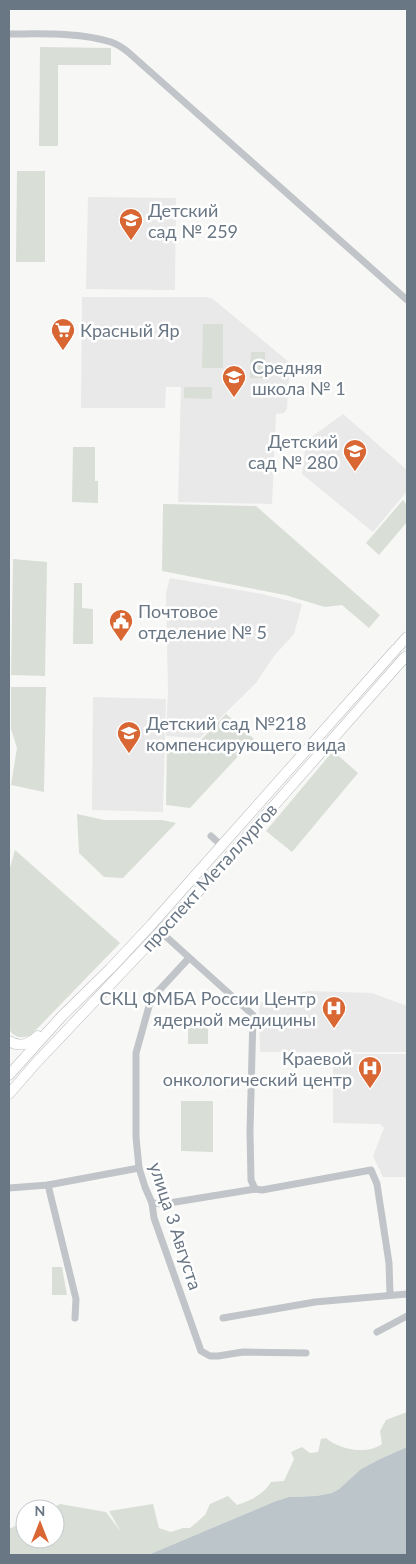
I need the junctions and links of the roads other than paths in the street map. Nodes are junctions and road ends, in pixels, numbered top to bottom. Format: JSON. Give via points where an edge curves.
{"nodes":[{"id":1,"x":9,"y":34,"type":"edge"},
{"id":2,"x":407,"y":300,"type":"edge"},
{"id":3,"x":407,"y":637,"type":"edge"},
{"id":4,"x":405,"y":657,"type":"dead end"},
{"id":5,"x":211,"y":836,"type":"dead end"},
{"id":6,"x":222,"y":846,"type":"junction"},
{"id":7,"x":152,"y":924,"type":"junction"},
{"id":8,"x":161,"y":932,"type":"junction"},
{"id":9,"x":189,"y":958,"type":"junction"},
{"id":10,"x":62,"y":1016,"type":"junction"},
{"id":11,"x":9,"y":1041,"type":"edge"},
{"id":12,"x":9,"y":1075,"type":"edge"},
{"id":13,"x":9,"y":1094,"type":"edge"},
{"id":14,"x":139,"y":1168,"type":"junction"},
{"id":15,"x":48,"y":1185,"type":"junction"},
{"id":16,"x":9,"y":1188,"type":"edge"},
{"id":17,"x":255,"y":1189,"type":"junction"},
{"id":18,"x":152,"y":1203,"type":"junction"},
{"id":19,"x":390,"y":1294,"type":"junction"},
{"id":20,"x":407,"y":1294,"type":"edge"},
{"id":21,"x":407,"y":1316,"type":"edge"},
{"id":22,"x":75,"y":1318,"type":"dead end"},
{"id":23,"x":223,"y":1318,"type":"dead end"},
{"id":24,"x":376,"y":1332,"type":"dead end"},
{"id":25,"x":306,"y":1353,"type":"dead end"}],
"edges":[{"from":1,"to":2,"type":"street","via":[[113,42],[128,52]]},
{"from":3,"to":6,"type":"main road","name":"проспект Металлургов"},
{"from":4,"to":8,"type":"main road","name":"проспект Металлургов"},
{"from":5,"to":6,"type":"street"},
{"from":6,"to":7,"type":"main road","name":"проспект Металлургов"},
{"from":7,"to":8,"type":"street"},
{"from":7,"to":10,"type":"main road","name":"проспект Металлургов"},
{"from":8,"to":9,"type":"street"},
{"from":8,"to":13,"type":"main road","name":"проспект Металлургов"},
{"from":9,"to":14,"type":"street","name":"улица 3 Августа","via":[[151,998],[141,1029],[136,1053]]},
{"from":9,"to":17,"type":"street","via":[[253,1015],[250,1132],[251,1180]]},
{"from":10,"to":11,"type":"main road","via":[[30,1043],[22,1045]]},
{"from":10,"to":12,"type":"main road","name":"проспект Металлургов"},
{"from":14,"to":15,"type":"street"},
{"from":14,"to":18,"type":"street","name":"улица 3 Августа"},
{"from":15,"to":16,"type":"street"},
{"from":15,"to":22,"type":"street","via":[[76,1299]]},
{"from":17,"to":18,"type":"street"},
{"from":17,"to":19,"type":"street","via":[[371,1170],[377,1184],[389,1263]]},
{"from":18,"to":25,"type":"street","name":"улица 3 Августа","via":[[154,1218],[201,1350],[210,1356],[243,1352]]},
{"from":19,"to":20,"type":"street"},
{"from":19,"to":23,"type":"street","via":[[315,1302]]},
{"from":21,"to":24,"type":"street"}]}
